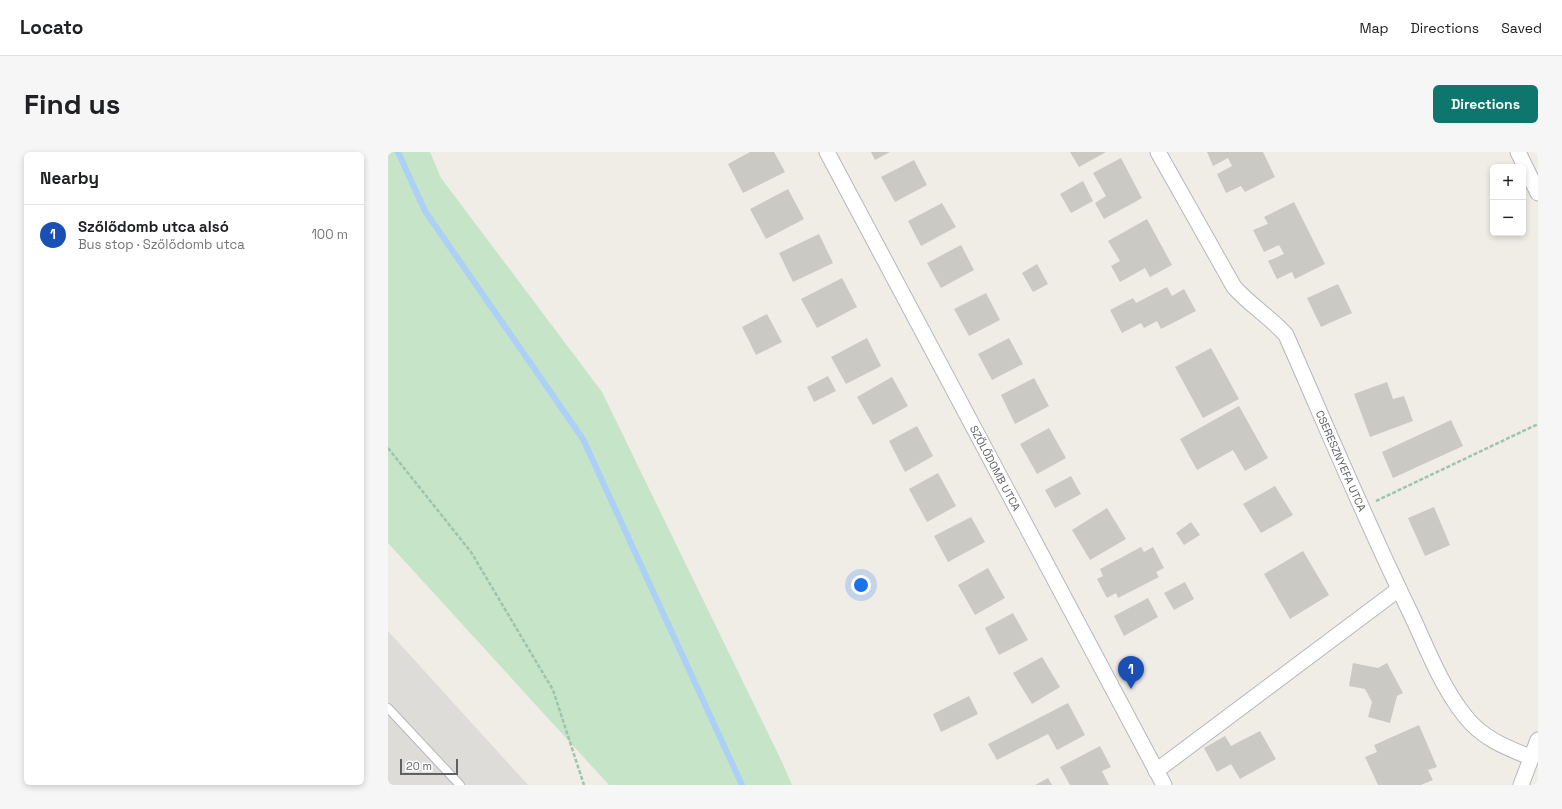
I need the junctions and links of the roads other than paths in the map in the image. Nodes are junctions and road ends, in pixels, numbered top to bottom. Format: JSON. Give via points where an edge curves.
{"nodes":[{"id":1,"x":826,"y":152,"type":"edge"},
{"id":2,"x":1158,"y":152,"type":"edge"},
{"id":3,"x":1518,"y":152,"type":"edge"},
{"id":4,"x":1538,"y":193,"type":"edge"},
{"id":5,"x":1399,"y":589,"type":"junction"},
{"id":6,"x":388,"y":708,"type":"edge"},
{"id":7,"x":1538,"y":740,"type":"edge"},
{"id":8,"x":1530,"y":757,"type":"junction"},
{"id":9,"x":1156,"y":771,"type":"junction"},
{"id":10,"x":460,"y":785,"type":"edge"},
{"id":11,"x":1164,"y":785,"type":"edge"},
{"id":12,"x":1521,"y":785,"type":"edge"}],
"edges":[{"from":1,"to":9,"type":"street","name":"SZŐLŐDOMB UTCA"},
{"from":2,"to":5,"type":"street","name":"CSERESZNYEFA UTCA","via":[[1234,287],[1247,302],[1271,319],[1286,335]]},
{"from":3,"to":4,"type":"street"},
{"from":5,"to":8,"type":"street","name":"CSERESZNYEFA UTCA","via":[[1452,699],[1465,717],[1497,744]]},
{"from":5,"to":9,"type":"street"},
{"from":6,"to":10,"type":"lane"},
{"from":7,"to":8,"type":"street"},
{"from":8,"to":12,"type":"street"},
{"from":9,"to":11,"type":"street","name":"SZŐLŐDOMB UTCA"}]}
